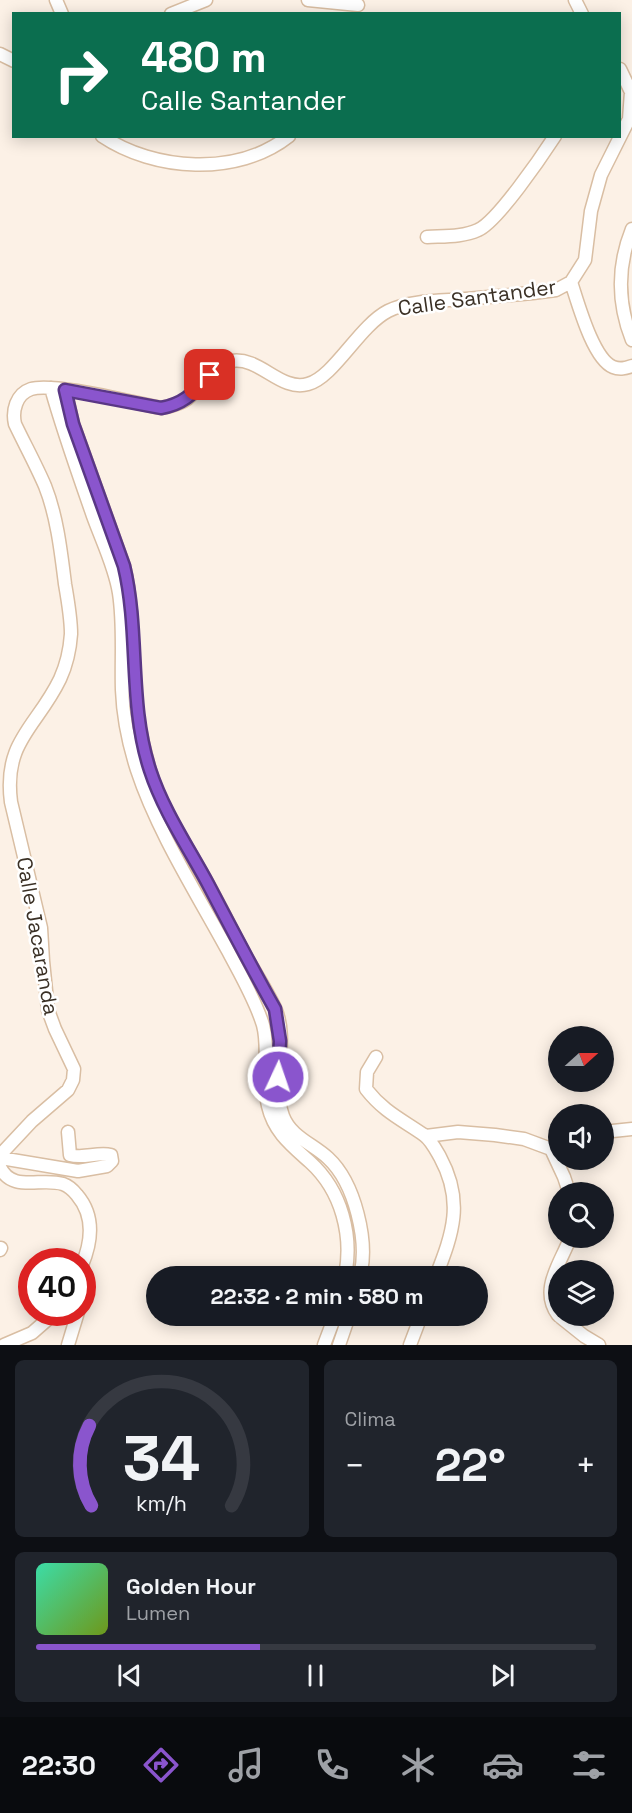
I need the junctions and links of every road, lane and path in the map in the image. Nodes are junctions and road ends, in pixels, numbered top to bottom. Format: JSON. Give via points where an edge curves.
{"nodes":[{"id":1,"x":206,"y":0,"type":"edge"},
{"id":2,"x":308,"y":0,"type":"edge"},
{"id":3,"x":357,"y":6,"type":"edge"},
{"id":4,"x":176,"y":12,"type":"edge"},
{"id":5,"x":621,"y":71,"type":"edge"},
{"id":6,"x":621,"y":135,"type":"edge"},
{"id":7,"x":105,"y":138,"type":"edge"},
{"id":8,"x":286,"y":138,"type":"edge"},
{"id":9,"x":554,"y":138,"type":"edge"},
{"id":10,"x":620,"y":138,"type":"edge"},
{"id":11,"x":632,"y":229,"type":"edge"},
{"id":12,"x":427,"y":237,"type":"dead end"},
{"id":13,"x":571,"y":282,"type":"junction"},
{"id":14,"x":632,"y":339,"type":"edge"},
{"id":15,"x":632,"y":366,"type":"edge"},
{"id":16,"x":51,"y":388,"type":"junction"},
{"id":17,"x":65,"y":390,"type":"junction"},
{"id":18,"x":225,"y":918,"type":"junction"},
{"id":19,"x":214,"y":924,"type":"junction"},
{"id":20,"x":376,"y":1057,"type":"dead end"},
{"id":21,"x":632,"y":1129,"type":"edge"},
{"id":22,"x":614,"y":1131,"type":"edge"},
{"id":23,"x":68,"y":1132,"type":"dead end"},
{"id":24,"x":426,"y":1136,"type":"junction"},
{"id":25,"x":548,"y":1145,"type":"edge"},
{"id":26,"x":0,"y":1158,"type":"edge"},
{"id":27,"x":0,"y":1167,"type":"edge"},
{"id":28,"x":87,"y":1248,"type":"edge"},
{"id":29,"x":347,"y":1266,"type":"edge"},
{"id":30,"x":361,"y":1266,"type":"edge"},
{"id":31,"x":440,"y":1266,"type":"edge"},
{"id":32,"x":40,"y":1326,"type":"edge"},
{"id":33,"x":74,"y":1326,"type":"edge"},
{"id":34,"x":331,"y":1326,"type":"edge"},
{"id":35,"x":346,"y":1326,"type":"edge"},
{"id":36,"x":417,"y":1326,"type":"edge"},
{"id":37,"x":572,"y":1326,"type":"edge"},
{"id":38,"x":4,"y":1345,"type":"edge"},
{"id":39,"x":68,"y":1345,"type":"edge"},
{"id":40,"x":324,"y":1345,"type":"edge"},
{"id":41,"x":339,"y":1345,"type":"edge"},
{"id":42,"x":410,"y":1345,"type":"edge"},
{"id":43,"x":599,"y":1345,"type":"edge"}],
"edges":[{"from":1,"to":4,"type":"street"},
{"from":2,"to":3,"type":"street"},
{"from":5,"to":6,"type":"street","name":"Calle Santander","via":[[631,92],[629,119]]},
{"from":7,"to":8,"type":"street","via":[[140,156],[192,164],[237,160],[263,152]]},
{"from":9,"to":12,"type":"street","via":[[487,225],[452,236]]},
{"from":10,"to":13,"type":"street","name":"Calle Santander","via":[[601,175],[591,211],[585,260]]},
{"from":11,"to":14,"type":"street","via":[[620,283]]},
{"from":13,"to":15,"type":"street","via":[[599,354],[611,366]]},
{"from":13,"to":17,"type":"street","name":"Calle Santander","via":[[556,290],[438,301],[389,310],[371,322],[322,376],[300,386],[237,360],[222,364],[187,399],[173,406],[161,408]]},
{"from":16,"to":17,"type":"street","name":"Calle Jacaranda"},
{"from":16,"to":19,"type":"street","via":[[119,592],[124,713],[137,768],[152,808]]},
{"from":16,"to":26,"type":"street","name":"Calle Jacaranda","via":[[26,392],[12,413],[52,510],[71,635],[60,679],[15,751],[9,786],[41,928],[48,1010],[74,1069],[74,1080]]},
{"from":17,"to":18,"type":"street","via":[[73,424],[124,566],[132,614],[138,721],[150,770]]},
{"from":18,"to":19,"type":"street"},
{"from":18,"to":30,"type":"street","via":[[275,1009],[282,1115],[303,1141],[329,1159],[349,1188],[363,1242]]},
{"from":19,"to":29,"type":"street","via":[[263,1025],[267,1105],[273,1124],[323,1176],[342,1210]]},
{"from":20,"to":24,"type":"street","via":[[367,1072],[366,1089],[378,1105]]},
{"from":21,"to":22,"type":"street"},
{"from":23,"to":26,"type":"street","via":[[70,1155],[111,1155],[112,1161],[107,1166],[78,1171]]},
{"from":24,"to":25,"type":"street","via":[[458,1132]]},
{"from":24,"to":31,"type":"street","via":[[447,1169],[455,1207],[451,1236]]},
{"from":27,"to":28,"type":"street","via":[[6,1178],[15,1182],[66,1184],[81,1200],[91,1222]]},
{"from":32,"to":38,"type":"street"},
{"from":33,"to":39,"type":"street"},
{"from":34,"to":40,"type":"street"},
{"from":35,"to":41,"type":"street"},
{"from":36,"to":42,"type":"street"},
{"from":37,"to":43,"type":"street"}]}
